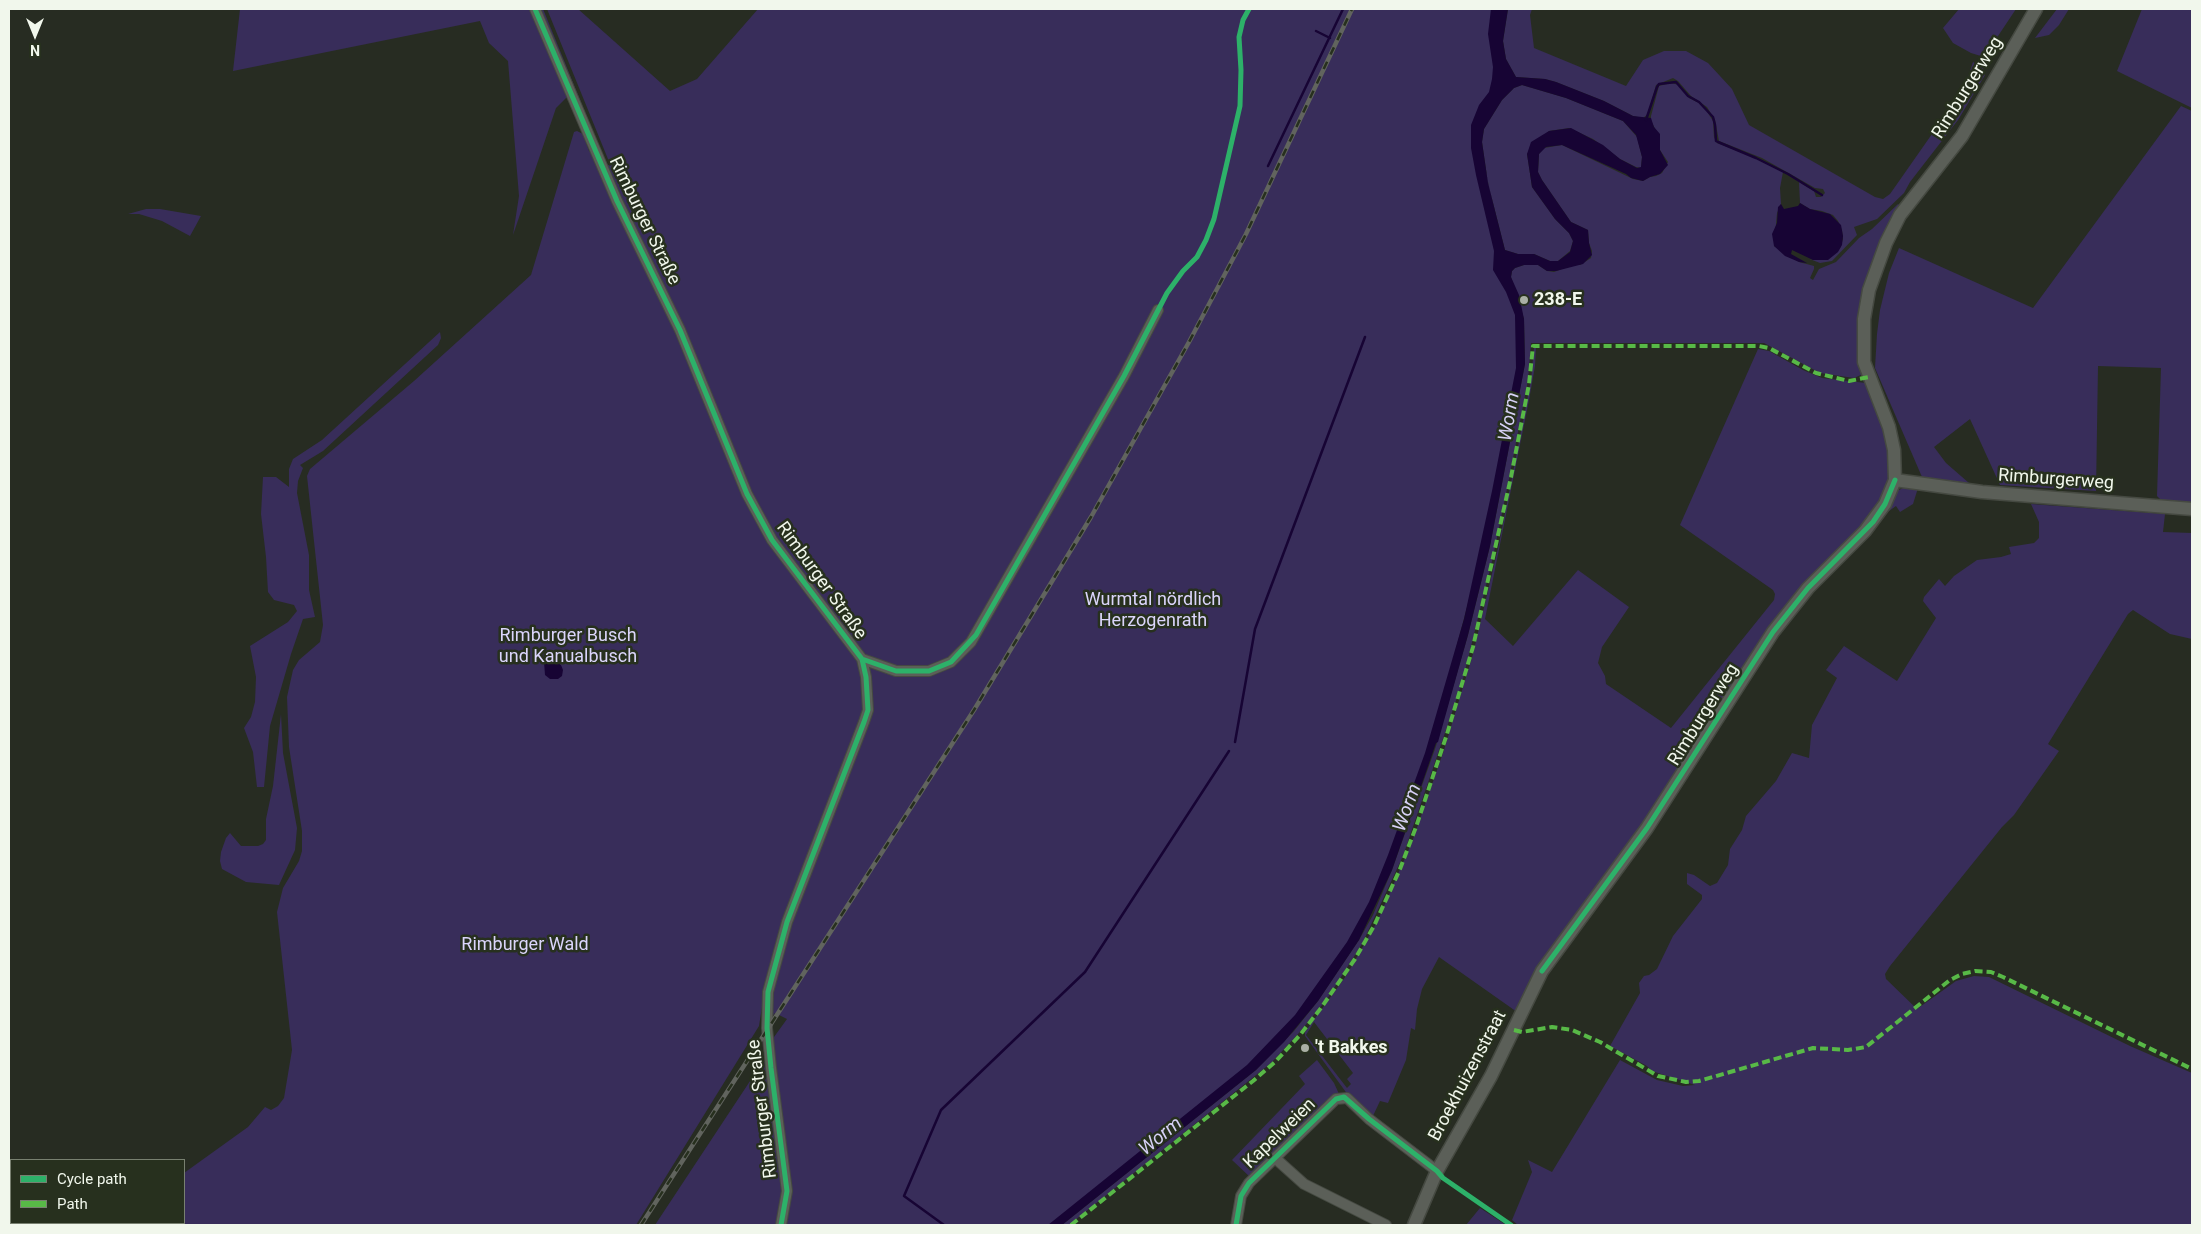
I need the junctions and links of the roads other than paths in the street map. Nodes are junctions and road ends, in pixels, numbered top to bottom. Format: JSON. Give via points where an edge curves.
{"nodes":[{"id":1,"x":535,"y":9,"type":"edge"},
{"id":2,"x":2036,"y":9,"type":"edge"},
{"id":3,"x":1158,"y":310,"type":"dead end"},
{"id":4,"x":1894,"y":480,"type":"junction"},
{"id":5,"x":2192,"y":508,"type":"edge"},
{"id":6,"x":862,"y":659,"type":"junction"},
{"id":7,"x":1542,"y":971,"type":"joint"},
{"id":8,"x":1275,"y":1158,"type":"junction"},
{"id":9,"x":1437,"y":1171,"type":"junction"},
{"id":10,"x":781,"y":1225,"type":"edge"},
{"id":11,"x":1236,"y":1225,"type":"edge"},
{"id":12,"x":1386,"y":1225,"type":"edge"},
{"id":13,"x":1414,"y":1225,"type":"edge"}],
"edges":[{"from":1,"to":6,"type":"street","name":"Rimburger Straße","via":[[617,200],[680,330],[747,494],[772,540]]},
{"from":2,"to":4,"type":"street","name":"Rimburgerweg","via":[[1962,136],[1907,206],[1886,243],[1869,290],[1863,354],[1868,376],[1891,433]]},
{"from":3,"to":6,"type":"street","via":[[1124,376],[971,642],[951,662],[929,671],[896,672]]},
{"from":4,"to":5,"type":"street","name":"Rimburgerweg","via":[[1982,492]]},
{"from":4,"to":7,"type":"street","name":"Rimburgerweg","via":[[1885,504],[1873,522],[1808,588],[1773,632],[1647,828]]},
{"from":6,"to":10,"type":"street","name":"Rimburger Straße","via":[[868,710],[786,922],[768,992],[767,1028],[787,1191]]},
{"from":7,"to":9,"type":"street","name":"Broekhuizenstraat","via":[[1491,1076]]},
{"from":8,"to":9,"type":"street","name":"Kapelweien","via":[[1336,1099],[1344,1097]]},
{"from":8,"to":11,"type":"street","name":"Kapelweien","via":[[1243,1191]]},
{"from":8,"to":12,"type":"street","via":[[1304,1184]]},
{"from":9,"to":13,"type":"street","name":"Broekhuizenstraat"}]}
